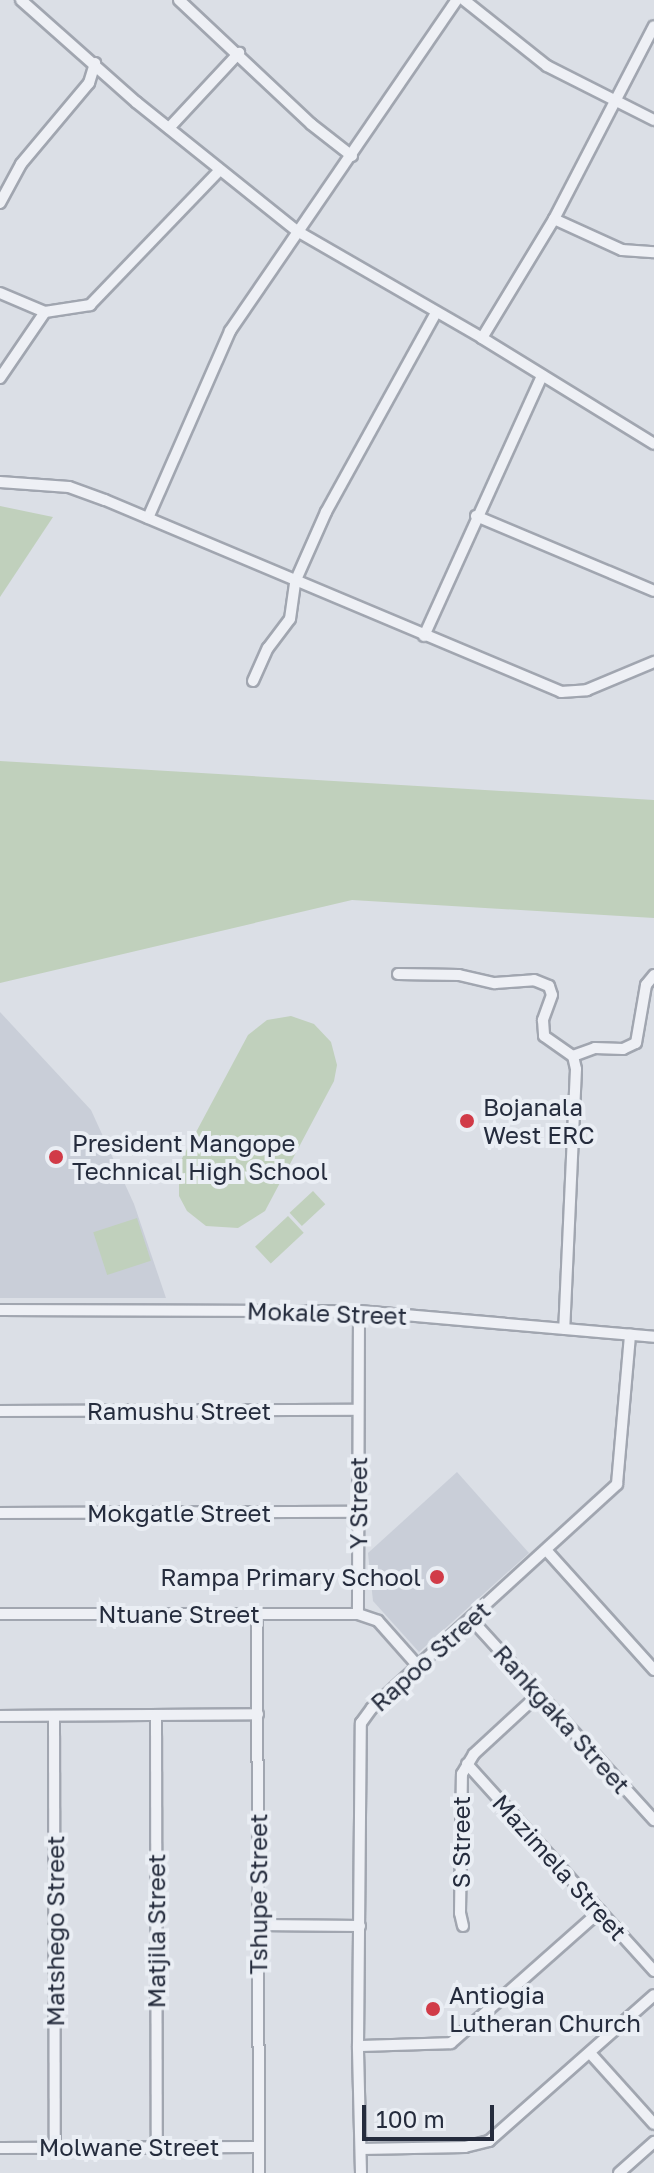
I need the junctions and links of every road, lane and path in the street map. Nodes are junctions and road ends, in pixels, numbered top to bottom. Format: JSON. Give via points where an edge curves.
{"nodes":[{"id":1,"x":21,"y":0,"type":"edge"},
{"id":2,"x":179,"y":0,"type":"edge"},
{"id":3,"x":457,"y":0,"type":"edge"},
{"id":4,"x":464,"y":0,"type":"edge"},
{"id":5,"x":654,"y":26,"type":"edge"},
{"id":6,"x":239,"y":53,"type":"junction"},
{"id":7,"x":95,"y":63,"type":"junction"},
{"id":8,"x":616,"y":101,"type":"junction"},
{"id":9,"x":654,"y":120,"type":"edge"},
{"id":10,"x":169,"y":128,"type":"junction"},
{"id":11,"x":352,"y":156,"type":"junction"},
{"id":12,"x":220,"y":170,"type":"junction"},
{"id":13,"x":0,"y":203,"type":"edge"},
{"id":14,"x":554,"y":219,"type":"junction"},
{"id":15,"x":297,"y":231,"type":"junction"},
{"id":16,"x":654,"y":252,"type":"edge"},
{"id":17,"x":0,"y":293,"type":"edge"},
{"id":18,"x":45,"y":312,"type":"junction"},
{"id":19,"x":436,"y":313,"type":"junction"},
{"id":20,"x":482,"y":338,"type":"junction"},
{"id":21,"x":542,"y":376,"type":"junction"},
{"id":22,"x":0,"y":378,"type":"edge"},
{"id":23,"x":654,"y":444,"type":"edge"},
{"id":24,"x":0,"y":482,"type":"edge"},
{"id":25,"x":476,"y":516,"type":"junction"},
{"id":26,"x":148,"y":518,"type":"junction"},
{"id":27,"x":295,"y":582,"type":"junction"},
{"id":28,"x":654,"y":591,"type":"edge"},
{"id":29,"x":424,"y":636,"type":"junction"},
{"id":30,"x":654,"y":662,"type":"edge"},
{"id":31,"x":253,"y":681,"type":"dead end"},
{"id":32,"x":398,"y":974,"type":"dead end"},
{"id":33,"x":654,"y":975,"type":"edge"},
{"id":34,"x":573,"y":1056,"type":"junction"},
{"id":35,"x":0,"y":1310,"type":"edge"},
{"id":36,"x":359,"y":1311,"type":"junction"},
{"id":37,"x":564,"y":1329,"type":"junction"},
{"id":38,"x":630,"y":1335,"type":"junction"},
{"id":39,"x":654,"y":1337,"type":"edge"},
{"id":40,"x":358,"y":1410,"type":"junction"},
{"id":41,"x":0,"y":1411,"type":"edge"},
{"id":42,"x":358,"y":1512,"type":"junction"},
{"id":43,"x":0,"y":1513,"type":"edge"},
{"id":44,"x":547,"y":1551,"type":"junction"},
{"id":45,"x":0,"y":1614,"type":"edge"},
{"id":46,"x":257,"y":1614,"type":"junction"},
{"id":47,"x":358,"y":1614,"type":"junction"},
{"id":48,"x":471,"y":1619,"type":"junction"},
{"id":49,"x":418,"y":1666,"type":"junction"},
{"id":50,"x":654,"y":1670,"type":"edge"},
{"id":51,"x":539,"y":1694,"type":"junction"},
{"id":52,"x":258,"y":1714,"type":"junction"},
{"id":53,"x":0,"y":1716,"type":"edge"},
{"id":54,"x":54,"y":1716,"type":"junction"},
{"id":55,"x":156,"y":1716,"type":"junction"},
{"id":56,"x":467,"y":1764,"type":"junction"},
{"id":57,"x":654,"y":1820,"type":"edge"},
{"id":58,"x":600,"y":1911,"type":"junction"},
{"id":59,"x":258,"y":1925,"type":"junction"},
{"id":60,"x":360,"y":1926,"type":"junction"},
{"id":61,"x":463,"y":1926,"type":"dead end"},
{"id":62,"x":654,"y":1971,"type":"edge"},
{"id":63,"x":654,"y":1995,"type":"edge"},
{"id":64,"x":358,"y":2046,"type":"junction"},
{"id":65,"x":591,"y":2054,"type":"junction"},
{"id":66,"x":654,"y":2124,"type":"edge"},
{"id":67,"x":654,"y":2142,"type":"edge"},
{"id":68,"x":157,"y":2146,"type":"junction"},
{"id":69,"x":55,"y":2147,"type":"junction"},
{"id":70,"x":258,"y":2147,"type":"junction"},
{"id":71,"x":0,"y":2148,"type":"edge"},
{"id":72,"x":361,"y":2149,"type":"junction"},
{"id":73,"x":259,"y":2173,"type":"edge"},
{"id":74,"x":361,"y":2173,"type":"edge"},
{"id":75,"x":619,"y":2173,"type":"edge"}],
"edges":[{"from":1,"to":7,"type":"street"},
{"from":2,"to":6,"type":"street"},
{"from":3,"to":11,"type":"street"},
{"from":4,"to":8,"type":"street","via":[[547,66]]},
{"from":5,"to":8,"type":"street"},
{"from":6,"to":10,"type":"street"},
{"from":6,"to":11,"type":"street"},
{"from":7,"to":10,"type":"street"},
{"from":7,"to":13,"type":"street","via":[[89,83],[21,164]]},
{"from":8,"to":9,"type":"street"},
{"from":8,"to":14,"type":"street"},
{"from":10,"to":12,"type":"street"},
{"from":11,"to":15,"type":"street"},
{"from":12,"to":15,"type":"street"},
{"from":12,"to":18,"type":"street","via":[[90,305]]},
{"from":14,"to":16,"type":"street","via":[[622,250]]},
{"from":14,"to":20,"type":"street"},
{"from":15,"to":19,"type":"street"},
{"from":15,"to":26,"type":"street","via":[[219,352]]},
{"from":17,"to":18,"type":"street"},
{"from":18,"to":22,"type":"street"},
{"from":19,"to":20,"type":"street"},
{"from":19,"to":27,"type":"street","via":[[326,512]]},
{"from":20,"to":21,"type":"street"},
{"from":21,"to":23,"type":"street"},
{"from":21,"to":25,"type":"street"},
{"from":24,"to":26,"type":"street","via":[[69,487]]},
{"from":25,"to":28,"type":"street"},
{"from":25,"to":29,"type":"street"},
{"from":26,"to":27,"type":"street"},
{"from":27,"to":29,"type":"street"},
{"from":27,"to":31,"type":"street","via":[[290,619],[268,648]]},
{"from":29,"to":30,"type":"street","via":[[561,692],[587,690]]},
{"from":32,"to":34,"type":"street","via":[[459,975],[495,983],[543,981],[552,995],[543,1020],[544,1036]]},
{"from":33,"to":34,"type":"street","via":[[646,985],[636,1043]]},
{"from":34,"to":37,"type":"street"},
{"from":35,"to":36,"type":"street","name":"Mokale Street"},
{"from":36,"to":37,"type":"street","name":"Mokale Street"},
{"from":36,"to":40,"type":"street","name":"Y Street"},
{"from":37,"to":38,"type":"street","name":"Mokale Street"},
{"from":38,"to":39,"type":"street","name":"Mokale Street"},
{"from":38,"to":44,"type":"street","name":"Rapoo Street","via":[[617,1484]]},
{"from":40,"to":41,"type":"street","name":"Ramushu Street"},
{"from":40,"to":42,"type":"street","name":"Y Street"},
{"from":42,"to":43,"type":"street","name":"Mokgatle Street"},
{"from":42,"to":47,"type":"street","name":"Y Street"},
{"from":44,"to":48,"type":"street","name":"Rapoo Street"},
{"from":44,"to":50,"type":"street"},
{"from":45,"to":46,"type":"street","name":"Ntuane Street"},
{"from":46,"to":47,"type":"street","name":"Ntuane Street"},
{"from":46,"to":52,"type":"street","name":"Tshupe Street"},
{"from":47,"to":49,"type":"street","via":[[378,1621]]},
{"from":48,"to":49,"type":"street","name":"Rapoo Street"},
{"from":48,"to":51,"type":"street","name":"Rankgaka Street"},
{"from":49,"to":60,"type":"street","name":"Rapoo Street","via":[[361,1723]]},
{"from":51,"to":56,"type":"street","name":"S Street"},
{"from":51,"to":57,"type":"street","name":"Rankgaka Street"},
{"from":52,"to":55,"type":"street"},
{"from":52,"to":59,"type":"street","name":"Tshupe Street"},
{"from":53,"to":54,"type":"street"},
{"from":54,"to":55,"type":"street"},
{"from":54,"to":69,"type":"street","name":"Matshego Street"},
{"from":55,"to":68,"type":"street","name":"Matjila Street"},
{"from":56,"to":58,"type":"street","name":"Mazimela Street"},
{"from":56,"to":61,"type":"street","name":"S Street","via":[[461,1784]]},
{"from":58,"to":62,"type":"street","name":"Mazimela Street"},
{"from":58,"to":64,"type":"street","via":[[451,2043]]},
{"from":59,"to":60,"type":"street"},
{"from":59,"to":70,"type":"street","name":"Tshupe Street"},
{"from":60,"to":64,"type":"street","name":"Rapoo Street"},
{"from":63,"to":65,"type":"street"},
{"from":64,"to":72,"type":"street","name":"Rapoo Street"},
{"from":65,"to":66,"type":"street"},
{"from":65,"to":72,"type":"street","via":[[489,2141],[465,2147]]},
{"from":67,"to":75,"type":"street"},
{"from":68,"to":69,"type":"street","name":"Molwane Street"},
{"from":68,"to":70,"type":"street","name":"Molwane Street"},
{"from":69,"to":71,"type":"street","name":"Molwane Street"},
{"from":70,"to":73,"type":"street","name":"Tshupe Street"},
{"from":72,"to":74,"type":"street","name":"Rapoo Street"}]}
